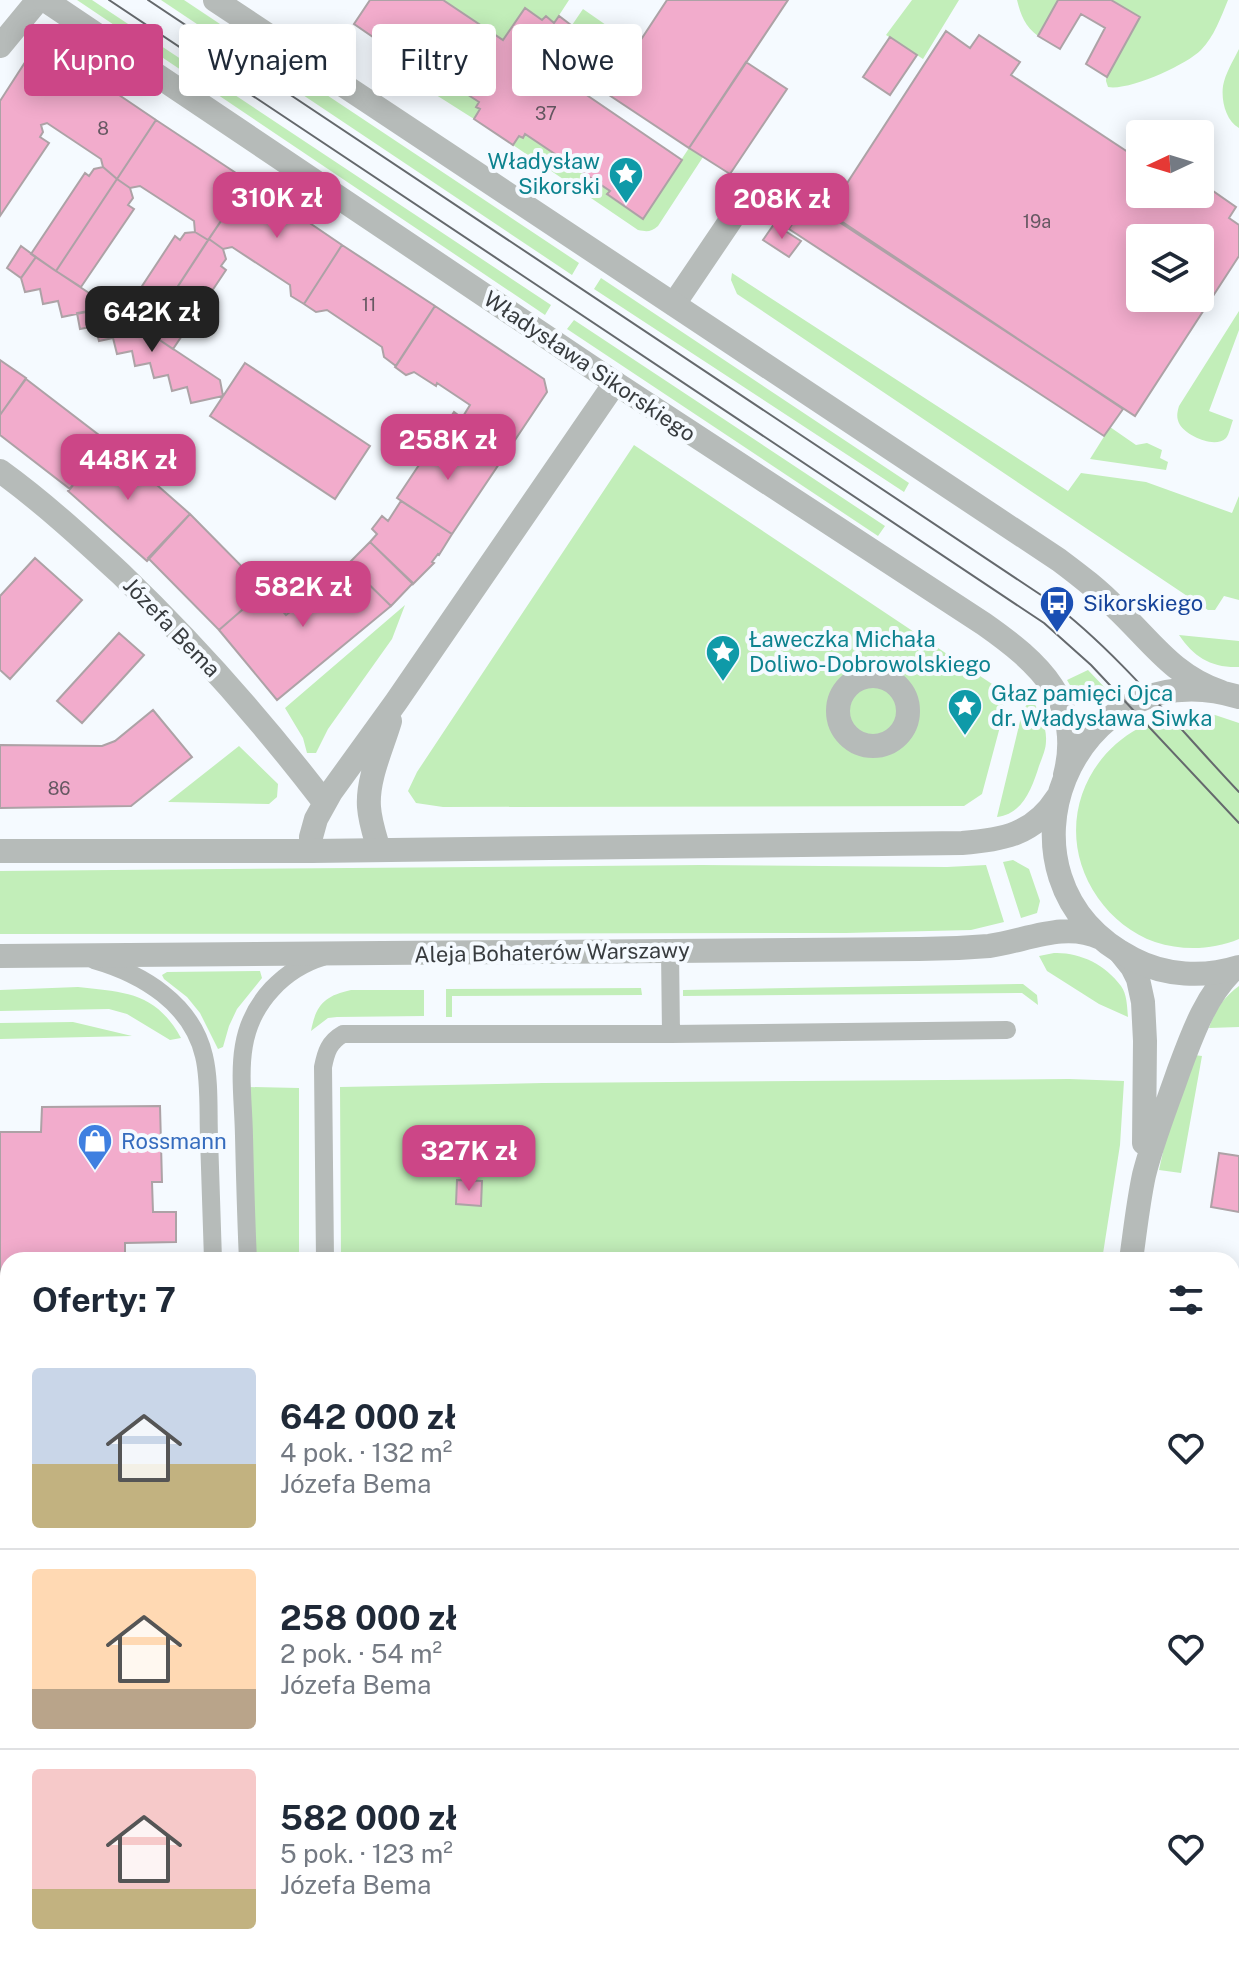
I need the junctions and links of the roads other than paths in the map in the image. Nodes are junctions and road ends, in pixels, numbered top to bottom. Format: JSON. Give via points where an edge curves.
{"nodes":[{"id":1,"x":38,"y":0,"type":"edge"},
{"id":2,"x":45,"y":0,"type":"edge"},
{"id":3,"x":215,"y":0,"type":"edge"},
{"id":4,"x":0,"y":46,"type":"edge"},
{"id":5,"x":747,"y":196,"type":"dead end"},
{"id":6,"x":674,"y":304,"type":"junction"},
{"id":7,"x":615,"y":383,"type":"junction"},
{"id":8,"x":0,"y":471,"type":"edge"},
{"id":9,"x":1230,"y":693,"type":"edge"},
{"id":10,"x":396,"y":702,"type":"junction"},
{"id":11,"x":1061,"y":786,"type":"junction"},
{"id":12,"x":324,"y":802,"type":"junction"},
{"id":13,"x":379,"y":850,"type":"junction"},
{"id":14,"x":0,"y":851,"type":"edge"},
{"id":15,"x":311,"y":851,"type":"junction"},
{"id":16,"x":1110,"y":945,"type":"junction"},
{"id":17,"x":670,"y":950,"type":"junction"},
{"id":18,"x":342,"y":953,"type":"junction"},
{"id":19,"x":76,"y":955,"type":"junction"},
{"id":20,"x":0,"y":956,"type":"edge"},
{"id":21,"x":1236,"y":968,"type":"edge"},
{"id":22,"x":1007,"y":1030,"type":"dead end"},
{"id":23,"x":671,"y":1034,"type":"junction"},
{"id":24,"x":1143,"y":1179,"type":"junction"},
{"id":25,"x":213,"y":1252,"type":"edge"},
{"id":26,"x":248,"y":1252,"type":"edge"},
{"id":27,"x":325,"y":1252,"type":"edge"},
{"id":28,"x":1132,"y":1252,"type":"edge"}],
"edges":[{"from":1,"to":4,"type":"street"},
{"from":2,"to":7,"type":"street","name":"Władysława Sikorskiego"},
{"from":3,"to":6,"type":"street"},
{"from":5,"to":6,"type":"street"},
{"from":6,"to":9,"type":"street","via":[[1059,560],[1116,607],[1185,676]]},
{"from":7,"to":10,"type":"street"},
{"from":7,"to":11,"type":"street","name":"Władysława Sikorskiego","via":[[1020,650],[1048,681],[1065,711],[1070,740]]},
{"from":8,"to":12,"type":"street","name":"Józefa Bema","via":[[100,554],[187,640]]},
{"from":9,"to":11,"type":"street","via":[[1173,692],[1129,706],[1091,736]]},
{"from":10,"to":12,"type":"street"},
{"from":10,"to":13,"type":"street","via":[[369,793]]},
{"from":11,"to":13,"type":"street","via":[[1046,812],[1007,838],[988,841]]},
{"from":11,"to":16,"type":"street","name":"Władysława Sikorskiego","via":[[1053,821],[1061,879],[1077,911]]},
{"from":12,"to":15,"type":"street"},
{"from":13,"to":15,"type":"street"},
{"from":14,"to":15,"type":"street"},
{"from":16,"to":17,"type":"street","name":"Aleja Bohaterów Warszawy","via":[[1063,931],[951,949]]},
{"from":16,"to":21,"type":"street","via":[[1141,963],[1175,973]]},
{"from":16,"to":24,"type":"street","name":"Władysława Sikorskiego","via":[[1132,967],[1143,1002]]},
{"from":17,"to":18,"type":"street","name":"Aleja Bohaterów Warszawy"},
{"from":17,"to":23,"type":"lane"},
{"from":18,"to":19,"type":"street","name":"Aleja Bohaterów Warszawy"},
{"from":18,"to":26,"type":"lane","via":[[315,959],[287,974],[248,1023],[241,1067]]},
{"from":19,"to":20,"type":"street","name":"Aleja Bohaterów Warszawy"},
{"from":19,"to":25,"type":"lane","via":[[147,982],[183,1011],[197,1036],[206,1068]]},
{"from":21,"to":24,"type":"street","via":[[1220,982],[1187,1047]]},
{"from":22,"to":23,"type":"lane"},
{"from":23,"to":27,"type":"lane","via":[[388,1033],[335,1038],[326,1049],[323,1067]]},
{"from":24,"to":28,"type":"street"}]}
